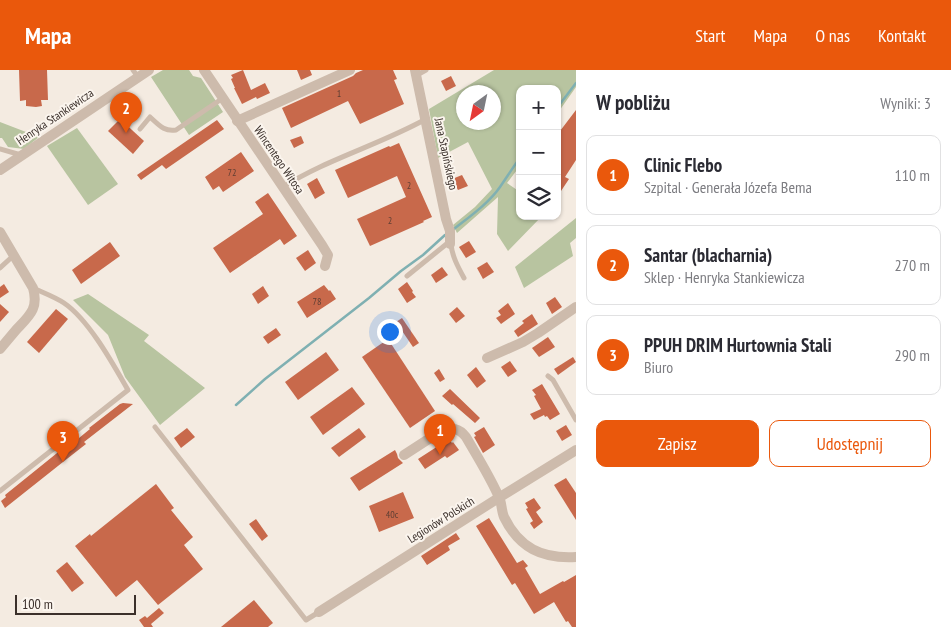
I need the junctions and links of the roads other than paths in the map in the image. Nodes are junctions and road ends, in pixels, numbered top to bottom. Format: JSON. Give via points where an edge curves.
{"nodes":[{"id":1,"x":149,"y":70,"type":"edge"},
{"id":2,"x":204,"y":70,"type":"edge"},
{"id":3,"x":350,"y":70,"type":"edge"},
{"id":4,"x":420,"y":72,"type":"edge"},
{"id":5,"x":136,"y":74,"type":"edge"},
{"id":6,"x":223,"y":98,"type":"junction"},
{"id":7,"x":426,"y":119,"type":"junction"},
{"id":8,"x":237,"y":121,"type":"junction"},
{"id":9,"x":140,"y":129,"type":"dead end"},
{"id":10,"x":2,"y":150,"type":"edge"},
{"id":11,"x":21,"y":155,"type":"junction"},
{"id":12,"x":0,"y":156,"type":"edge"},
{"id":13,"x":0,"y":170,"type":"edge"},
{"id":14,"x":283,"y":188,"type":"junction"},
{"id":15,"x":0,"y":232,"type":"edge"},
{"id":16,"x":450,"y":242,"type":"junction"},
{"id":17,"x":14,"y":255,"type":"junction"},
{"id":18,"x":325,"y":266,"type":"dead end"},
{"id":19,"x":0,"y":268,"type":"edge"},
{"id":20,"x":407,"y":276,"type":"dead end"},
{"id":21,"x":464,"y":278,"type":"dead end"},
{"id":22,"x":33,"y":288,"type":"junction"},
{"id":23,"x":576,"y":307,"type":"edge"},
{"id":24,"x":0,"y":349,"type":"edge"},
{"id":25,"x":486,"y":358,"type":"dead end"},
{"id":26,"x":548,"y":376,"type":"dead end"},
{"id":27,"x":576,"y":420,"type":"edge"},
{"id":28,"x":155,"y":427,"type":"dead end"},
{"id":29,"x":576,"y":450,"type":"edge"},
{"id":30,"x":404,"y":455,"type":"dead end"},
{"id":31,"x":0,"y":491,"type":"edge"},
{"id":32,"x":500,"y":497,"type":"junction"},
{"id":33,"x":576,"y":557,"type":"edge"},
{"id":34,"x":320,"y":612,"type":"joint"}],
"edges":[{"from":1,"to":5,"type":"street","name":"Henryka Stankiewicza"},
{"from":2,"to":6,"type":"street","name":"Wincentego Witosa"},
{"from":3,"to":8,"type":"street"},
{"from":4,"to":7,"type":"street","name":"Jana Stapińskiego"},
{"from":5,"to":11,"type":"street","name":"Henryka Stankiewicza"},
{"from":6,"to":8,"type":"street","name":"Wincentego Witosa"},
{"from":6,"to":9,"type":"lane","via":[[176,130],[164,129],[150,117]]},
{"from":7,"to":14,"type":"lane","via":[[300,176]]},
{"from":7,"to":16,"type":"street","name":"Jana Stapińskiego"},
{"from":8,"to":14,"type":"street","name":"Wincentego Witosa"},
{"from":10,"to":11,"type":"lane"},
{"from":10,"to":12,"type":"lane"},
{"from":11,"to":13,"type":"street","name":"Henryka Stankiewicza"},
{"from":14,"to":18,"type":"street","name":"Wincentego Witosa","via":[[328,255]]},
{"from":15,"to":17,"type":"street"},
{"from":16,"to":20,"type":"lane"},
{"from":16,"to":21,"type":"lane"},
{"from":17,"to":19,"type":"lane"},
{"from":17,"to":22,"type":"street"},
{"from":22,"to":24,"type":"street","via":[[35,303],[32,311]]},
{"from":22,"to":31,"type":"lane","via":[[66,304],[77,314],[95,336],[128,390]]},
{"from":23,"to":25,"type":"street","via":[[523,342]]},
{"from":26,"to":27,"type":"lane"},
{"from":28,"to":34,"type":"lane","via":[[306,620]]},
{"from":29,"to":32,"type":"street","name":"Legionów Polskich"},
{"from":30,"to":32,"type":"street","via":[[441,431],[457,429],[466,437]]},
{"from":32,"to":33,"type":"street","via":[[503,515],[519,540],[529,548],[548,556]]},
{"from":32,"to":34,"type":"street","name":"Legionów Polskich"}]}
